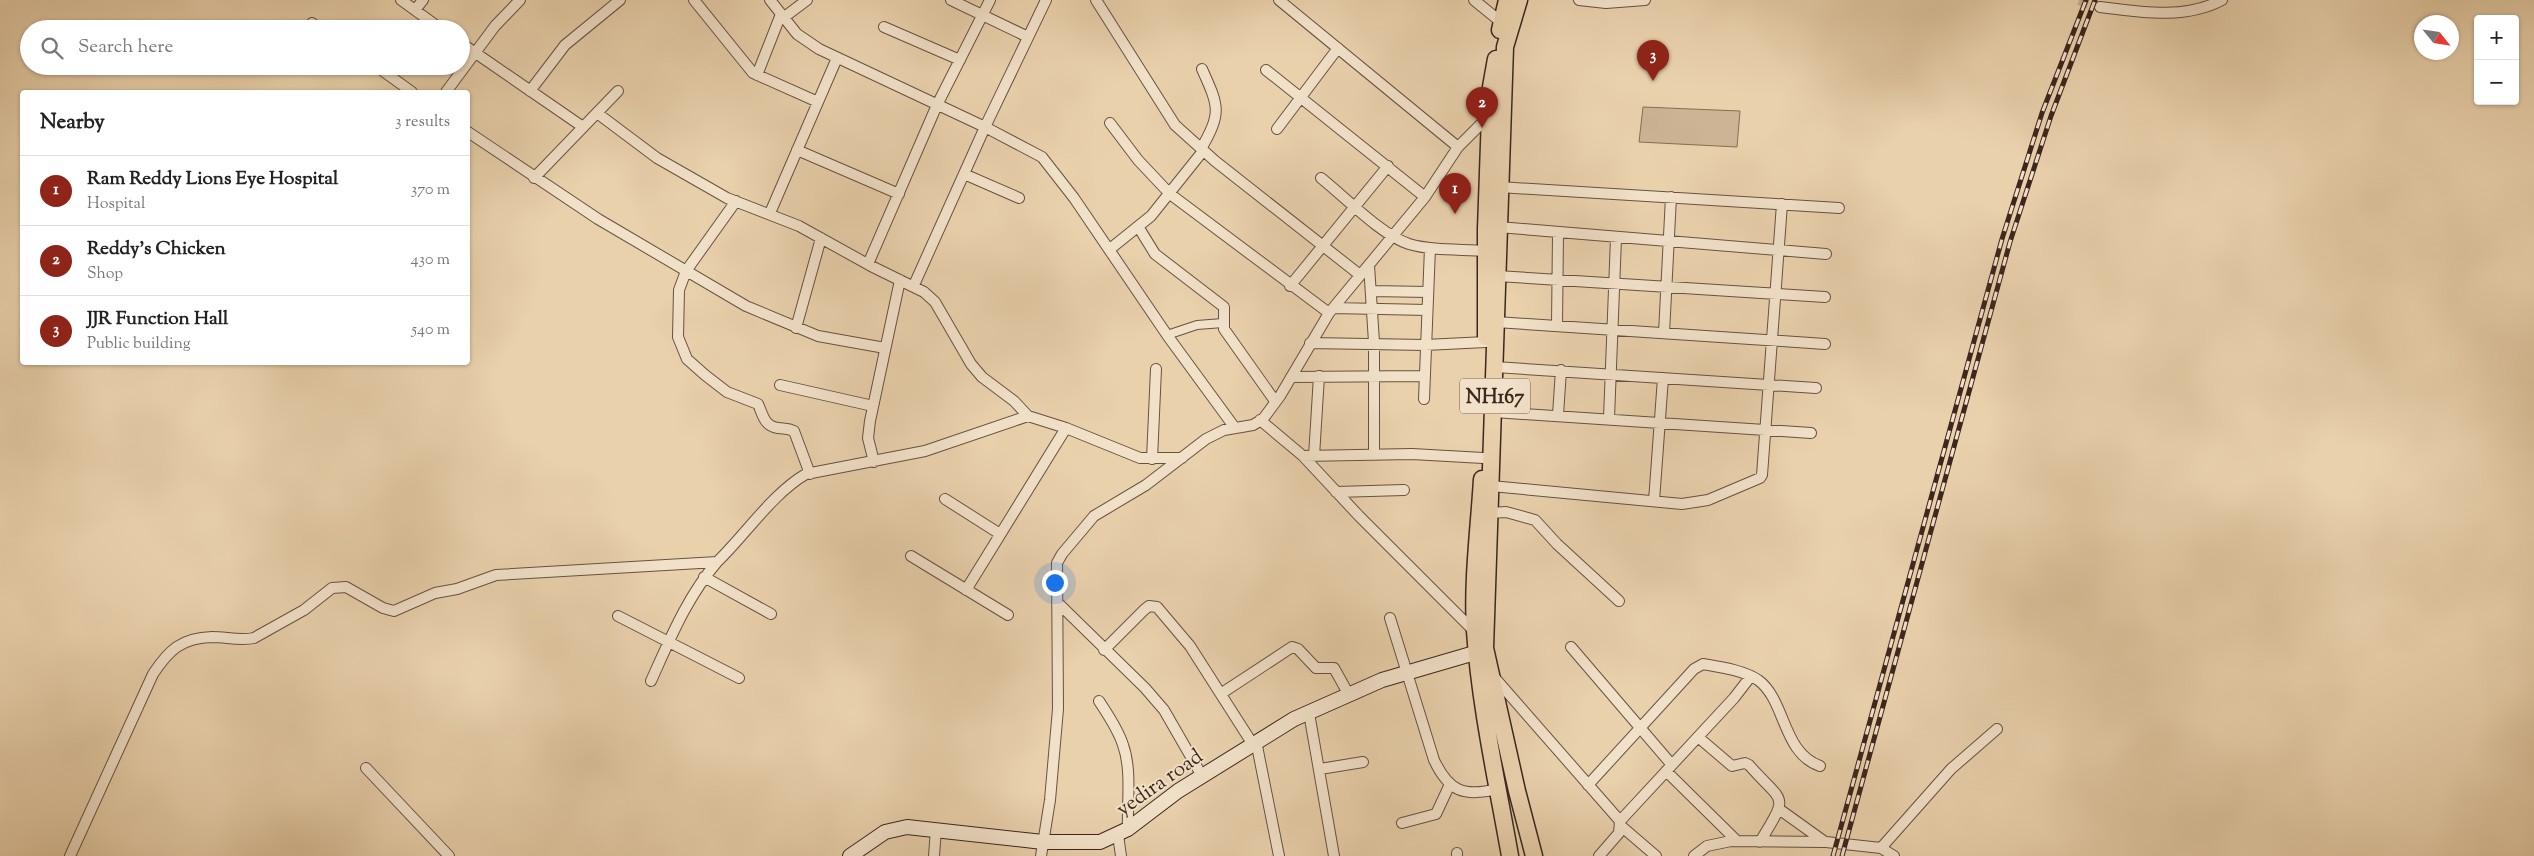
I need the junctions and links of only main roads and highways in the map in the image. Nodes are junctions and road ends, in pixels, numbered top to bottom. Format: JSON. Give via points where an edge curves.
{"nodes":[{"id":1,"x":1507,"y":0,"type":"edge"},
{"id":2,"x":1519,"y":0,"type":"edge"},
{"id":3,"x":1478,"y":652,"type":"junction"},
{"id":4,"x":850,"y":856,"type":"edge"},
{"id":5,"x":1510,"y":856,"type":"edge"},
{"id":6,"x":1534,"y":856,"type":"edge"}],
"edges":[{"from":1,"to":3,"type":"highway","number":"NH167","via":[[1492,87],[1483,458],[1474,587]]},
{"from":2,"to":6,"type":"highway","number":"NH167","via":[[1505,47],[1485,648],[1516,791]]},
{"from":3,"to":4,"type":"main road","name":"yedira road","via":[[1407,672],[1309,713],[1254,742],[1123,832],[1100,842],[1043,842],[907,827],[885,832]]},
{"from":3,"to":5,"type":"highway","number":"NH167"}]}
